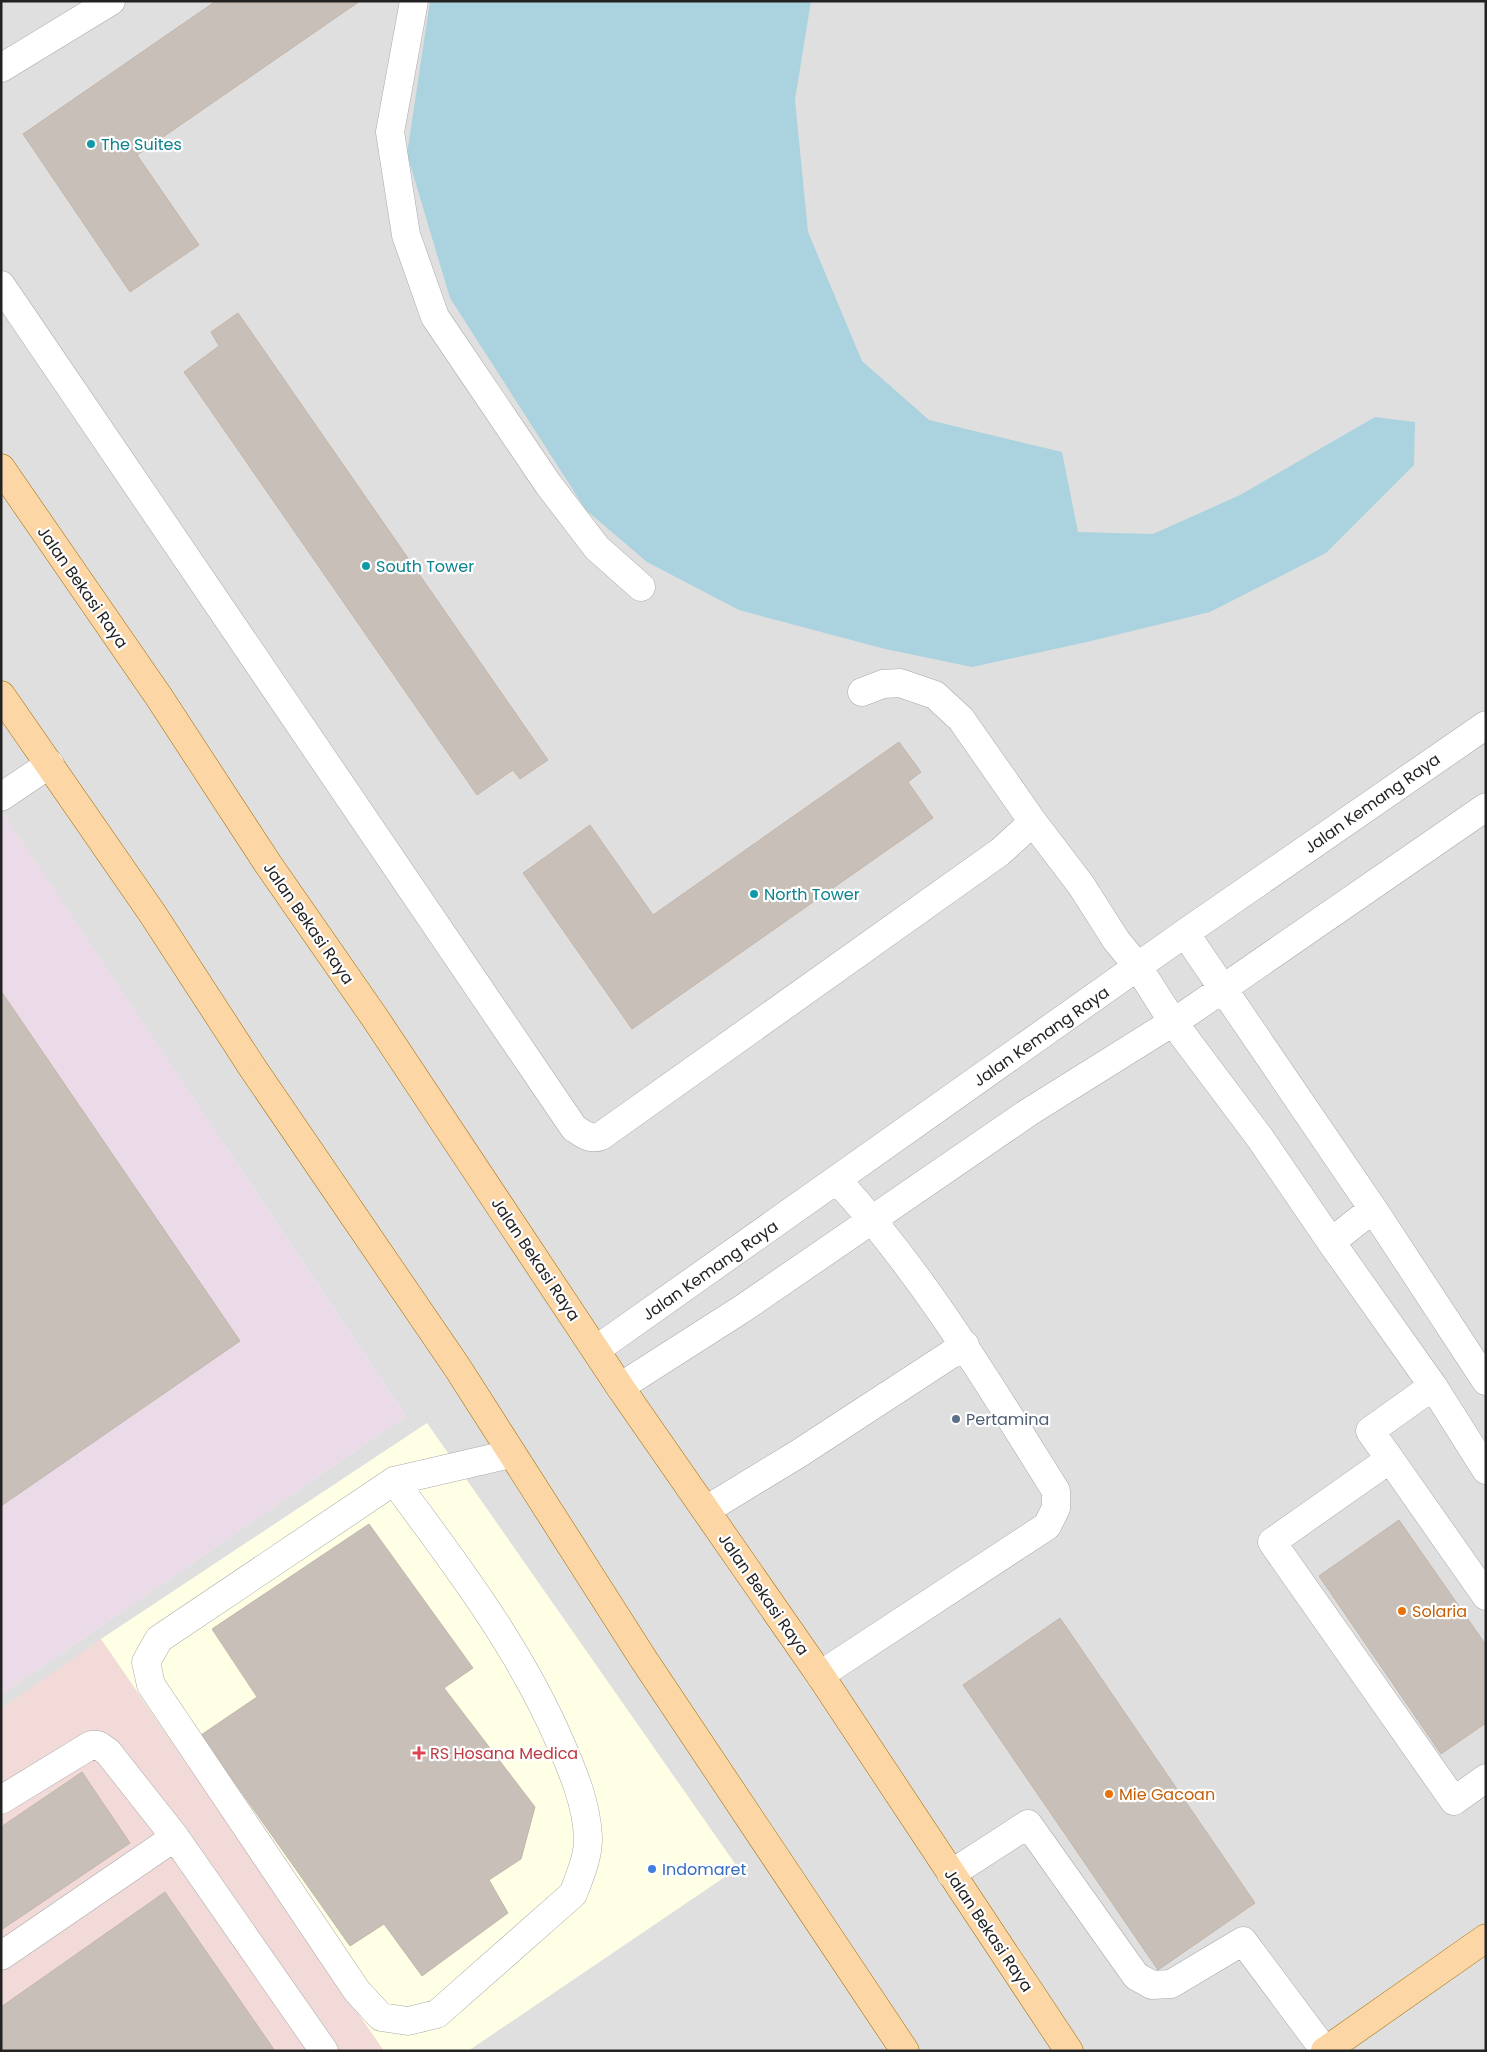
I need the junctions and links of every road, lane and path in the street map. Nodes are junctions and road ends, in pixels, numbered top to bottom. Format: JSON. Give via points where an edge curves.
{"nodes":[{"id":1,"x":111,"y":1,"type":"edge"},
{"id":2,"x":414,"y":1,"type":"edge"},
{"id":3,"x":1,"y":68,"type":"edge"},
{"id":4,"x":1,"y":285,"type":"edge"},
{"id":5,"x":1,"y":468,"type":"edge"},
{"id":6,"x":641,"y":588,"type":"dead end"},
{"id":7,"x":862,"y":692,"type":"dead end"},
{"id":8,"x":1,"y":695,"type":"edge"},
{"id":9,"x":1486,"y":724,"type":"edge"},
{"id":10,"x":50,"y":764,"type":"junction"},
{"id":11,"x":1,"y":797,"type":"edge"},
{"id":12,"x":1486,"y":807,"type":"edge"},
{"id":13,"x":1033,"y":822,"type":"junction"},
{"id":14,"x":1184,"y":933,"type":"junction"},
{"id":15,"x":1138,"y":967,"type":"junction"},
{"id":16,"x":1224,"y":988,"type":"junction"},
{"id":17,"x":1173,"y":1022,"type":"junction"},
{"id":18,"x":837,"y":1180,"type":"junction"},
{"id":19,"x":1374,"y":1209,"type":"junction"},
{"id":20,"x":872,"y":1218,"type":"junction"},
{"id":21,"x":1331,"y":1242,"type":"junction"},
{"id":22,"x":965,"y":1345,"type":"junction"},
{"id":23,"x":597,"y":1350,"type":"junction"},
{"id":24,"x":1486,"y":1381,"type":"edge"},
{"id":25,"x":1433,"y":1386,"type":"junction"},
{"id":26,"x":620,"y":1387,"type":"junction"},
{"id":27,"x":511,"y":1454,"type":"junction"},
{"id":28,"x":1390,"y":1459,"type":"junction"},
{"id":29,"x":1486,"y":1470,"type":"edge"},
{"id":30,"x":394,"y":1481,"type":"junction"},
{"id":31,"x":706,"y":1510,"type":"junction"},
{"id":32,"x":1486,"y":1596,"type":"edge"},
{"id":33,"x":820,"y":1675,"type":"junction"},
{"id":34,"x":1486,"y":1778,"type":"edge"},
{"id":35,"x":1,"y":1800,"type":"edge"},
{"id":36,"x":175,"y":1836,"type":"junction"},
{"id":37,"x":951,"y":1874,"type":"junction"},
{"id":38,"x":1486,"y":1938,"type":"edge"},
{"id":39,"x":1,"y":1956,"type":"edge"},
{"id":40,"x":1348,"y":2042,"type":"edge"},
{"id":41,"x":1065,"y":2048,"type":"edge"},
{"id":42,"x":324,"y":2051,"type":"edge"},
{"id":43,"x":905,"y":2051,"type":"edge"},
{"id":44,"x":1325,"y":2051,"type":"edge"}],
"edges":[{"from":1,"to":3,"type":"street"},
{"from":2,"to":6,"type":"street","via":[[390,132],[406,235],[435,317],[548,484],[597,548]]},
{"from":4,"to":13,"type":"street","via":[[574,1128],[586,1136],[602,1136],[1000,852]]},
{"from":5,"to":23,"type":"main road","name":"Jalan Bekasi Raya","via":[[159,697],[268,864]]},
{"from":7,"to":13,"type":"street","via":[[883,684],[900,683],[935,695],[961,719]]},
{"from":8,"to":10,"type":"main road"},
{"from":9,"to":14,"type":"street","name":"Jalan Kemang Raya"},
{"from":10,"to":11,"type":"street"},
{"from":10,"to":27,"type":"main road","via":[[451,1359]]},
{"from":12,"to":16,"type":"street"},
{"from":13,"to":15,"type":"street"},
{"from":14,"to":15,"type":"street","name":"Jalan Kemang Raya"},
{"from":14,"to":16,"type":"street"},
{"from":15,"to":17,"type":"street"},
{"from":15,"to":18,"type":"street","name":"Jalan Kemang Raya"},
{"from":16,"to":17,"type":"street"},
{"from":16,"to":19,"type":"street"},
{"from":17,"to":20,"type":"street"},
{"from":17,"to":21,"type":"street","via":[[1260,1138]]},
{"from":18,"to":20,"type":"street"},
{"from":18,"to":23,"type":"street","name":"Jalan Kemang Raya"},
{"from":19,"to":21,"type":"street"},
{"from":19,"to":24,"type":"street"},
{"from":20,"to":22,"type":"street"},
{"from":20,"to":26,"type":"street","via":[[742,1309]]},
{"from":21,"to":25,"type":"street"},
{"from":22,"to":31,"type":"street"},
{"from":22,"to":33,"type":"street","via":[[1056,1491],[1053,1518],[1047,1526]]},
{"from":23,"to":26,"type":"main road","name":"Jalan Bekasi Raya"},
{"from":25,"to":28,"type":"street","via":[[1370,1431]]},
{"from":25,"to":29,"type":"street"},
{"from":26,"to":31,"type":"main road","name":"Jalan Bekasi Raya"},
{"from":27,"to":30,"type":"street"},
{"from":27,"to":43,"type":"main road"},
{"from":28,"to":32,"type":"street"},
{"from":28,"to":34,"type":"street","via":[[1272,1542],[1454,1801]]},
{"from":30,"to":30,"type":"street","via":[[455,1563],[544,1704],[578,1783],[588,1836],[583,1868],[573,1894],[437,2014],[408,2021],[381,2017],[356,1991],[151,1685],[146,1662],[159,1639]]},
{"from":31,"to":33,"type":"main road","name":"Jalan Bekasi Raya"},
{"from":33,"to":37,"type":"main road","name":"Jalan Bekasi Raya"},
{"from":35,"to":36,"type":"street","via":[[91,1745],[98,1745],[108,1752]]},
{"from":36,"to":39,"type":"street"},
{"from":36,"to":42,"type":"street"},
{"from":37,"to":41,"type":"main road","name":"Jalan Bekasi Raya"},
{"from":37,"to":44,"type":"street","via":[[1028,1824],[1136,1976],[1152,1985],[1171,1984],[1243,1941]]},
{"from":38,"to":40,"type":"main road"},
{"from":40,"to":44,"type":"main road"}]}
